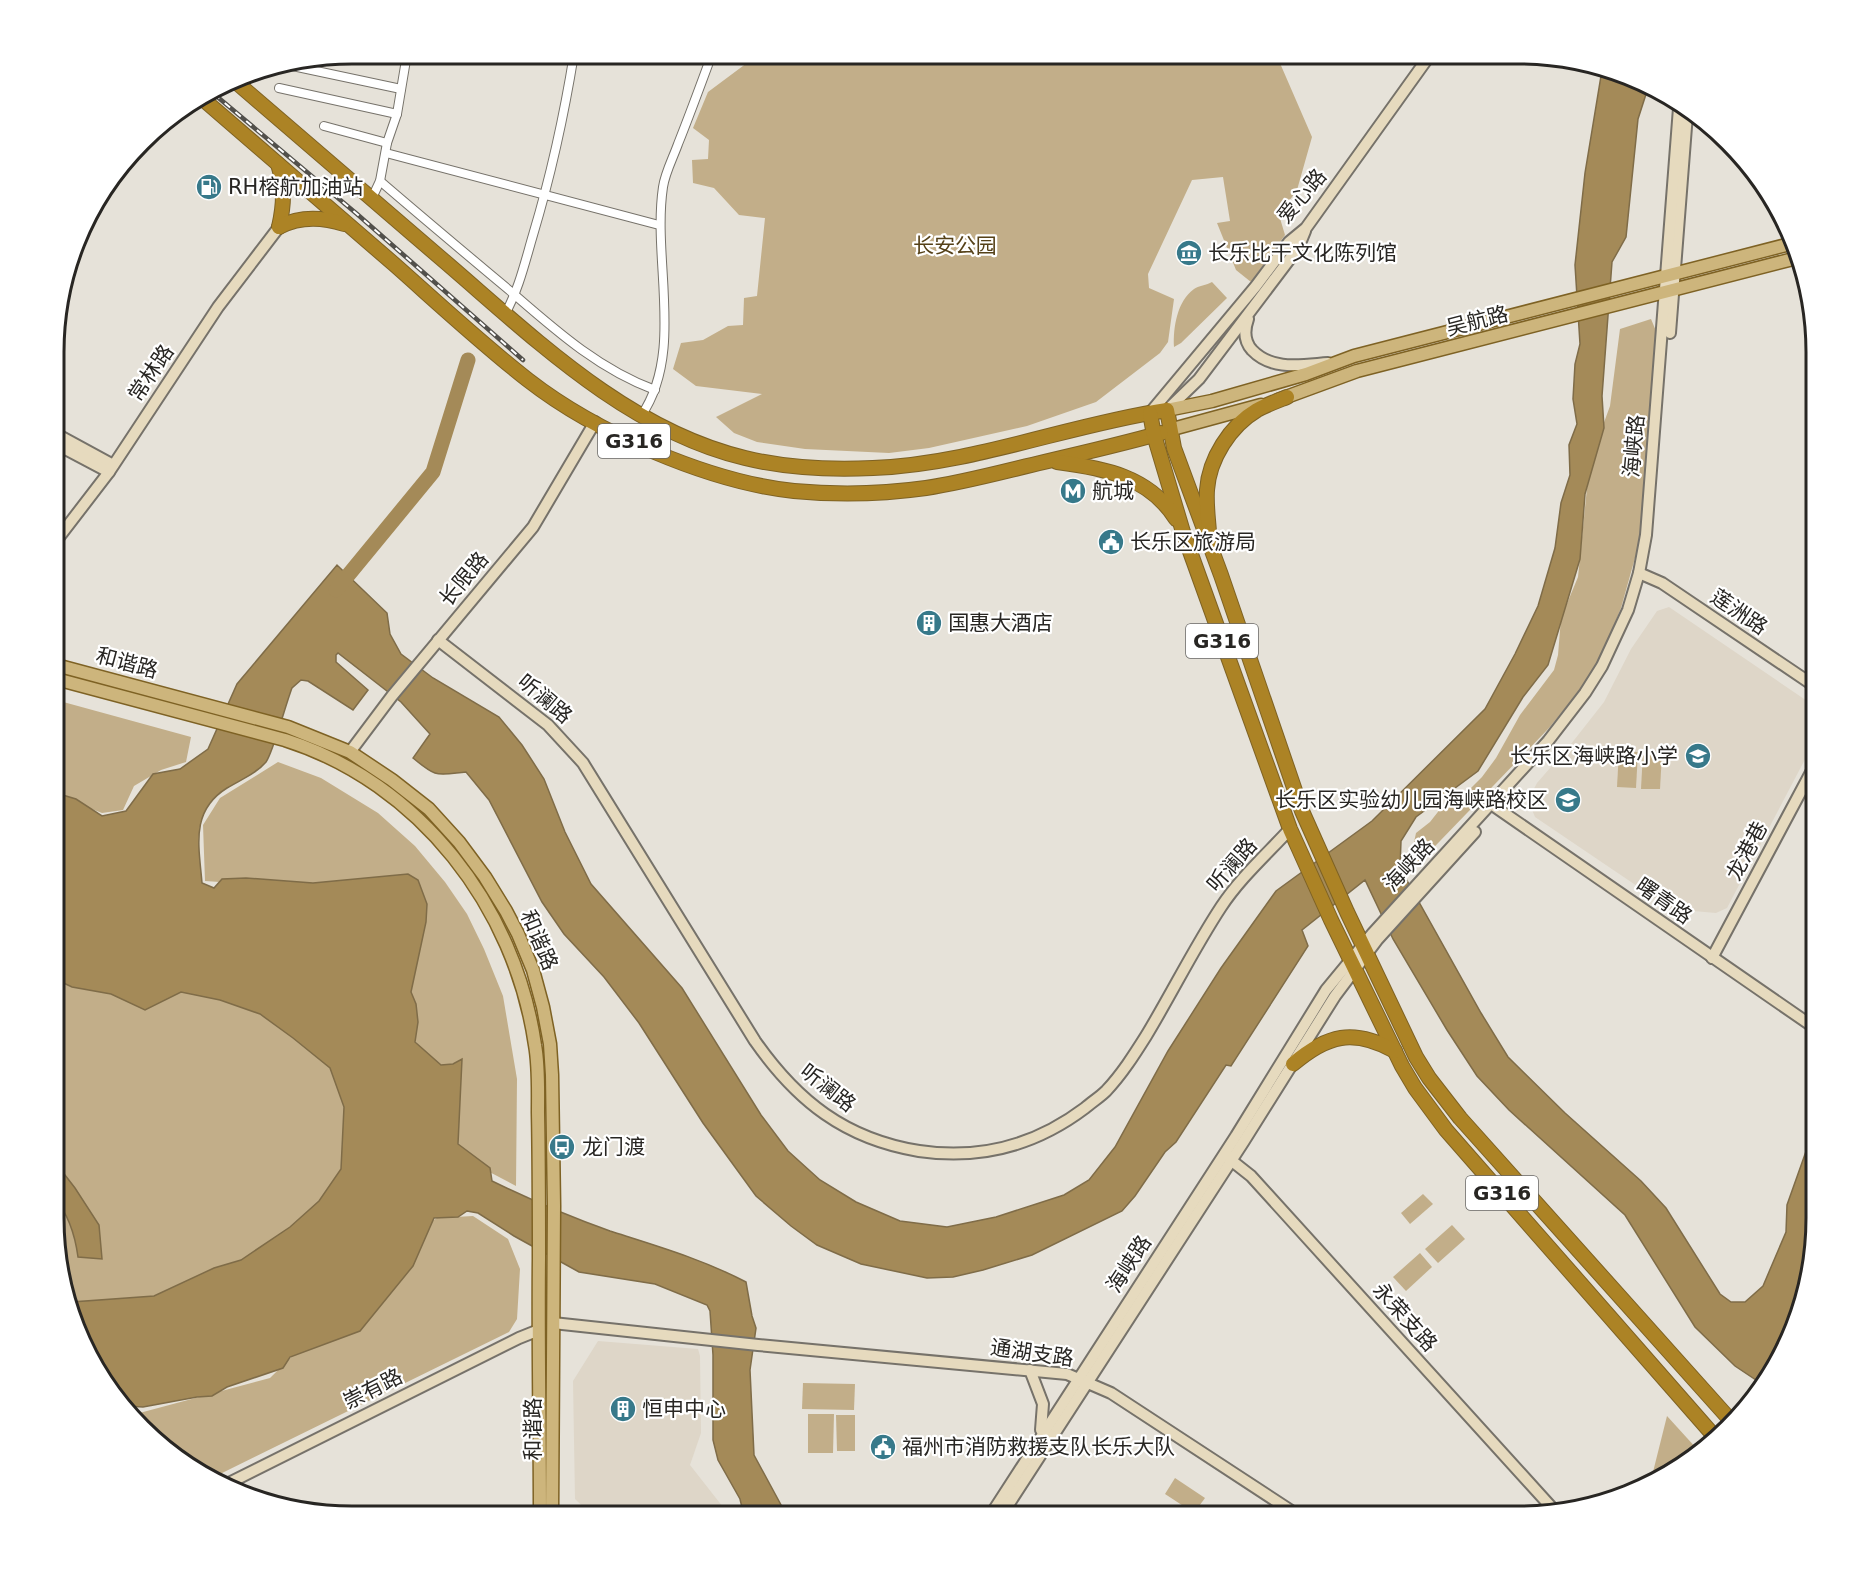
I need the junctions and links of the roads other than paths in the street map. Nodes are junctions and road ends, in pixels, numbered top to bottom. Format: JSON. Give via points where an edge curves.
{"nodes":[{"id":1,"x":405,"y":64,"type":"edge"},
{"id":2,"x":572,"y":64,"type":"edge"},
{"id":3,"x":708,"y":64,"type":"edge"},
{"id":4,"x":1424,"y":64,"type":"edge"},
{"id":5,"x":305,"y":69,"type":"edge"},
{"id":6,"x":241,"y":86,"type":"edge"},
{"id":7,"x":279,"y":88,"type":"dead end"},
{"id":8,"x":401,"y":89,"type":"junction"},
{"id":9,"x":208,"y":104,"type":"edge"},
{"id":10,"x":397,"y":114,"type":"junction"},
{"id":11,"x":1679,"y":114,"type":"edge"},
{"id":12,"x":1686,"y":119,"type":"edge"},
{"id":13,"x":324,"y":126,"type":"dead end"},
{"id":14,"x":387,"y":143,"type":"junction"},
{"id":15,"x":386,"y":153,"type":"junction"},
{"id":16,"x":278,"y":164,"type":"junction"},
{"id":17,"x":380,"y":182,"type":"junction"},
{"id":18,"x":545,"y":195,"type":"junction"},
{"id":19,"x":372,"y":198,"type":"junction"},
{"id":20,"x":659,"y":225,"type":"junction"},
{"id":21,"x":279,"y":227,"type":"junction"},
{"id":22,"x":350,"y":227,"type":"junction"},
{"id":23,"x":1306,"y":228,"type":"junction"},
{"id":24,"x":1785,"y":245,"type":"edge"},
{"id":25,"x":1790,"y":260,"type":"edge"},
{"id":26,"x":1670,"y":275,"type":"junction"},
{"id":27,"x":1670,"y":291,"type":"junction"},
{"id":28,"x":515,"y":296,"type":"junction"},
{"id":29,"x":1250,"y":312,"type":"junction"},
{"id":30,"x":505,"y":314,"type":"junction"},
{"id":31,"x":1334,"y":363,"type":"junction"},
{"id":32,"x":655,"y":390,"type":"junction"},
{"id":33,"x":1242,"y":392,"type":"junction"},
{"id":34,"x":1287,"y":397,"type":"junction"},
{"id":35,"x":1247,"y":409,"type":"junction"},
{"id":36,"x":1167,"y":410,"type":"junction"},
{"id":37,"x":1150,"y":413,"type":"junction"},
{"id":38,"x":641,"y":416,"type":"junction"},
{"id":39,"x":595,"y":423,"type":"junction"},
{"id":40,"x":1091,"y":427,"type":"junction"},
{"id":41,"x":1169,"y":430,"type":"junction"},
{"id":42,"x":1154,"y":435,"type":"junction"},
{"id":43,"x":64,"y":439,"type":"edge"},
{"id":44,"x":64,"y":447,"type":"edge"},
{"id":45,"x":1099,"y":449,"type":"junction"},
{"id":46,"x":1046,"y":461,"type":"junction"},
{"id":47,"x":111,"y":468,"type":"junction"},
{"id":48,"x":64,"y":530,"type":"edge"},
{"id":49,"x":1184,"y":531,"type":"junction"},
{"id":50,"x":1211,"y":552,"type":"junction"},
{"id":51,"x":1642,"y":574,"type":"junction"},
{"id":52,"x":438,"y":640,"type":"junction"},
{"id":53,"x":64,"y":667,"type":"edge"},
{"id":54,"x":1806,"y":680,"type":"edge"},
{"id":55,"x":64,"y":681,"type":"edge"},
{"id":56,"x":350,"y":752,"type":"junction"},
{"id":57,"x":1806,"y":782,"type":"edge"},
{"id":58,"x":1494,"y":806,"type":"junction"},
{"id":59,"x":1290,"y":829,"type":"junction"},
{"id":60,"x":1365,"y":950,"type":"junction"},
{"id":61,"x":1713,"y":958,"type":"junction"},
{"id":62,"x":1353,"y":965,"type":"junction"},
{"id":63,"x":1806,"y":1022,"type":"edge"},
{"id":64,"x":1395,"y":1051,"type":"junction"},
{"id":65,"x":1293,"y":1064,"type":"junction"},
{"id":66,"x":1228,"y":1157,"type":"junction"},
{"id":67,"x":553,"y":1320,"type":"junction"},
{"id":68,"x":539,"y":1330,"type":"junction"},
{"id":69,"x":1030,"y":1370,"type":"junction"},
{"id":70,"x":1083,"y":1380,"type":"junction"},
{"id":71,"x":1726,"y":1416,"type":"edge"},
{"id":72,"x":1709,"y":1432,"type":"edge"},
{"id":73,"x":1040,"y":1438,"type":"junction"},
{"id":74,"x":234,"y":1480,"type":"edge"},
{"id":75,"x":1548,"y":1504,"type":"edge"},
{"id":76,"x":540,"y":1506,"type":"edge"},
{"id":77,"x":552,"y":1506,"type":"edge"},
{"id":78,"x":996,"y":1506,"type":"edge"},
{"id":79,"x":1006,"y":1506,"type":"edge"},
{"id":80,"x":1284,"y":1506,"type":"edge"}],
"edges":[{"from":1,"to":8,"type":"street"},
{"from":2,"to":18,"type":"street"},
{"from":3,"to":20,"type":"street","via":[[663,185]]},
{"from":4,"to":23,"type":"street","name":"爱心路"},
{"from":5,"to":8,"type":"street"},
{"from":6,"to":19,"type":"highway","number":"G316"},
{"from":7,"to":10,"type":"street"},
{"from":8,"to":10,"type":"street"},
{"from":9,"to":16,"type":"highway","number":"G316"},
{"from":10,"to":14,"type":"street"},
{"from":11,"to":26,"type":"street","name":"海峡路"},
{"from":12,"to":26,"type":"street","name":"海峡路"},
{"from":13,"to":14,"type":"street"},
{"from":14,"to":15,"type":"street"},
{"from":15,"to":17,"type":"street"},
{"from":15,"to":18,"type":"street"},
{"from":16,"to":21,"type":"highway","via":[[284,199]]},
{"from":16,"to":22,"type":"highway","number":"G316"},
{"from":17,"to":19,"type":"street"},
{"from":17,"to":28,"type":"street"},
{"from":18,"to":20,"type":"street"},
{"from":18,"to":28,"type":"street"},
{"from":19,"to":30,"type":"highway","number":"G316"},
{"from":20,"to":32,"type":"street","via":[[665,335]]},
{"from":21,"to":22,"type":"highway","via":[[312,218]]},
{"from":21,"to":47,"type":"street","name":"常林路","via":[[218,308]]},
{"from":22,"to":39,"type":"highway","number":"G316","via":[[530,381]]},
{"from":23,"to":29,"type":"street","via":[[1298,248]]},
{"from":23,"to":37,"type":"street","name":"爱心路","via":[[1289,242]]},
{"from":24,"to":26,"type":"main road","name":"吴航路"},
{"from":25,"to":27,"type":"main road","name":"吴航路"},
{"from":26,"to":27,"type":"street","name":"海峡路"},
{"from":26,"to":31,"type":"main road","name":"吴航路"},
{"from":27,"to":34,"type":"main road","name":"吴航路","via":[[1357,371]]},
{"from":27,"to":51,"type":"street","name":"海峡路"},
{"from":28,"to":30,"type":"street"},
{"from":28,"to":32,"type":"street","via":[[598,362]]},
{"from":29,"to":31,"type":"street","via":[[1245,335],[1261,359],[1285,365]]},
{"from":29,"to":36,"type":"street","via":[[1199,379]]},
{"from":30,"to":38,"type":"highway","number":"G316","via":[[603,393]]},
{"from":31,"to":33,"type":"main road","name":"吴航路"},
{"from":32,"to":38,"type":"street"},
{"from":33,"to":35,"type":"main road","via":[[1236,400]]},
{"from":33,"to":36,"type":"main road","name":"吴航路"},
{"from":34,"to":35,"type":"main road","name":"吴航路"},
{"from":34,"to":50,"type":"highway","via":[[1245,418],[1213,463],[1207,491]]},
{"from":35,"to":41,"type":"main road","name":"吴航路"},
{"from":36,"to":37,"type":"highway","number":"G316"},
{"from":36,"to":41,"type":"highway","number":"G316"},
{"from":37,"to":40,"type":"highway","number":"G316"},
{"from":37,"to":42,"type":"highway","number":"G316"},
{"from":38,"to":40,"type":"highway","number":"G316","via":[[705,446],[744,458],[830,469],[875,468],[963,457]]},
{"from":39,"to":46,"type":"highway","number":"G316","via":[[708,471],[797,491],[885,492],[927,488]]},
{"from":39,"to":52,"type":"street","name":"长限路","via":[[533,527]]},
{"from":40,"to":45,"type":"highway","via":[[1102,435]]},
{"from":41,"to":42,"type":"highway","number":"G316"},
{"from":41,"to":50,"type":"highway","number":"G316"},
{"from":42,"to":45,"type":"highway","number":"G316"},
{"from":42,"to":49,"type":"highway","number":"G316"},
{"from":43,"to":47,"type":"street"},
{"from":44,"to":47,"type":"street"},
{"from":45,"to":46,"type":"highway","number":"G316"},
{"from":46,"to":49,"type":"highway","via":[[1099,467],[1125,476],[1160,500]]},
{"from":47,"to":48,"type":"street","name":"常林路"},
{"from":49,"to":59,"type":"highway","number":"G316"},
{"from":50,"to":60,"type":"highway","number":"G316","via":[[1298,801]]},
{"from":51,"to":54,"type":"street","name":"莲洲路","via":[[1662,583]]},
{"from":51,"to":58,"type":"street","name":"海峡路","via":[[1602,666],[1585,693]]},
{"from":52,"to":56,"type":"street","name":"长限路"},
{"from":52,"to":59,"type":"street","name":"听澜路","via":[[548,725],[583,763],[755,1041],[784,1079],[819,1112],[896,1146],[952,1154],[1002,1149],[1059,1126],[1105,1092],[1136,1051],[1226,900]]},
{"from":53,"to":56,"type":"main road","name":"和谐路","via":[[288,727]]},
{"from":55,"to":68,"type":"main road","name":"和谐路","via":[[304,746],[382,790],[437,837],[461,865],[493,914],[516,966],[536,1047]]},
{"from":56,"to":67,"type":"main road","name":"和谐路","via":[[429,809],[459,842],[518,934],[533,970],[550,1044],[553,1095]]},
{"from":57,"to":61,"type":"street","name":"龙港巷"},
{"from":58,"to":60,"type":"street","name":"海峡路"},
{"from":58,"to":61,"type":"street","name":"曙青路"},
{"from":59,"to":62,"type":"highway","number":"G316"},
{"from":60,"to":62,"type":"street","name":"海峡路"},
{"from":60,"to":71,"type":"highway","number":"G316","via":[[1429,1078],[1460,1118]]},
{"from":61,"to":63,"type":"street","name":"曙青路"},
{"from":62,"to":64,"type":"highway","number":"G316"},
{"from":62,"to":65,"type":"street","name":"海峡路"},
{"from":62,"to":66,"type":"street","name":"海峡路","via":[[1326,990]]},
{"from":64,"to":65,"type":"highway","via":[[1367,1039],[1337,1038],[1307,1052]]},
{"from":64,"to":72,"type":"highway","number":"G316","via":[[1415,1088],[1446,1130]]},
{"from":65,"to":66,"type":"street","name":"海峡路"},
{"from":66,"to":70,"type":"street","name":"海峡路"},
{"from":66,"to":75,"type":"street","name":"永荣支路","via":[[1251,1176]]},
{"from":67,"to":69,"type":"street","name":"通湖支路","via":[[706,1340]]},
{"from":67,"to":77,"type":"main road","name":"和谐路"},
{"from":68,"to":74,"type":"street","name":"崇有路"},
{"from":68,"to":76,"type":"main road","name":"和谐路"},
{"from":69,"to":70,"type":"street","name":"通湖支路"},
{"from":69,"to":73,"type":"street","via":[[1043,1404]]},
{"from":70,"to":73,"type":"street","name":"海峡路"},
{"from":70,"to":79,"type":"street","name":"海峡路"},
{"from":70,"to":80,"type":"street","name":"通湖支路","via":[[1112,1394]]},
{"from":73,"to":78,"type":"street","name":"海峡路"}]}
